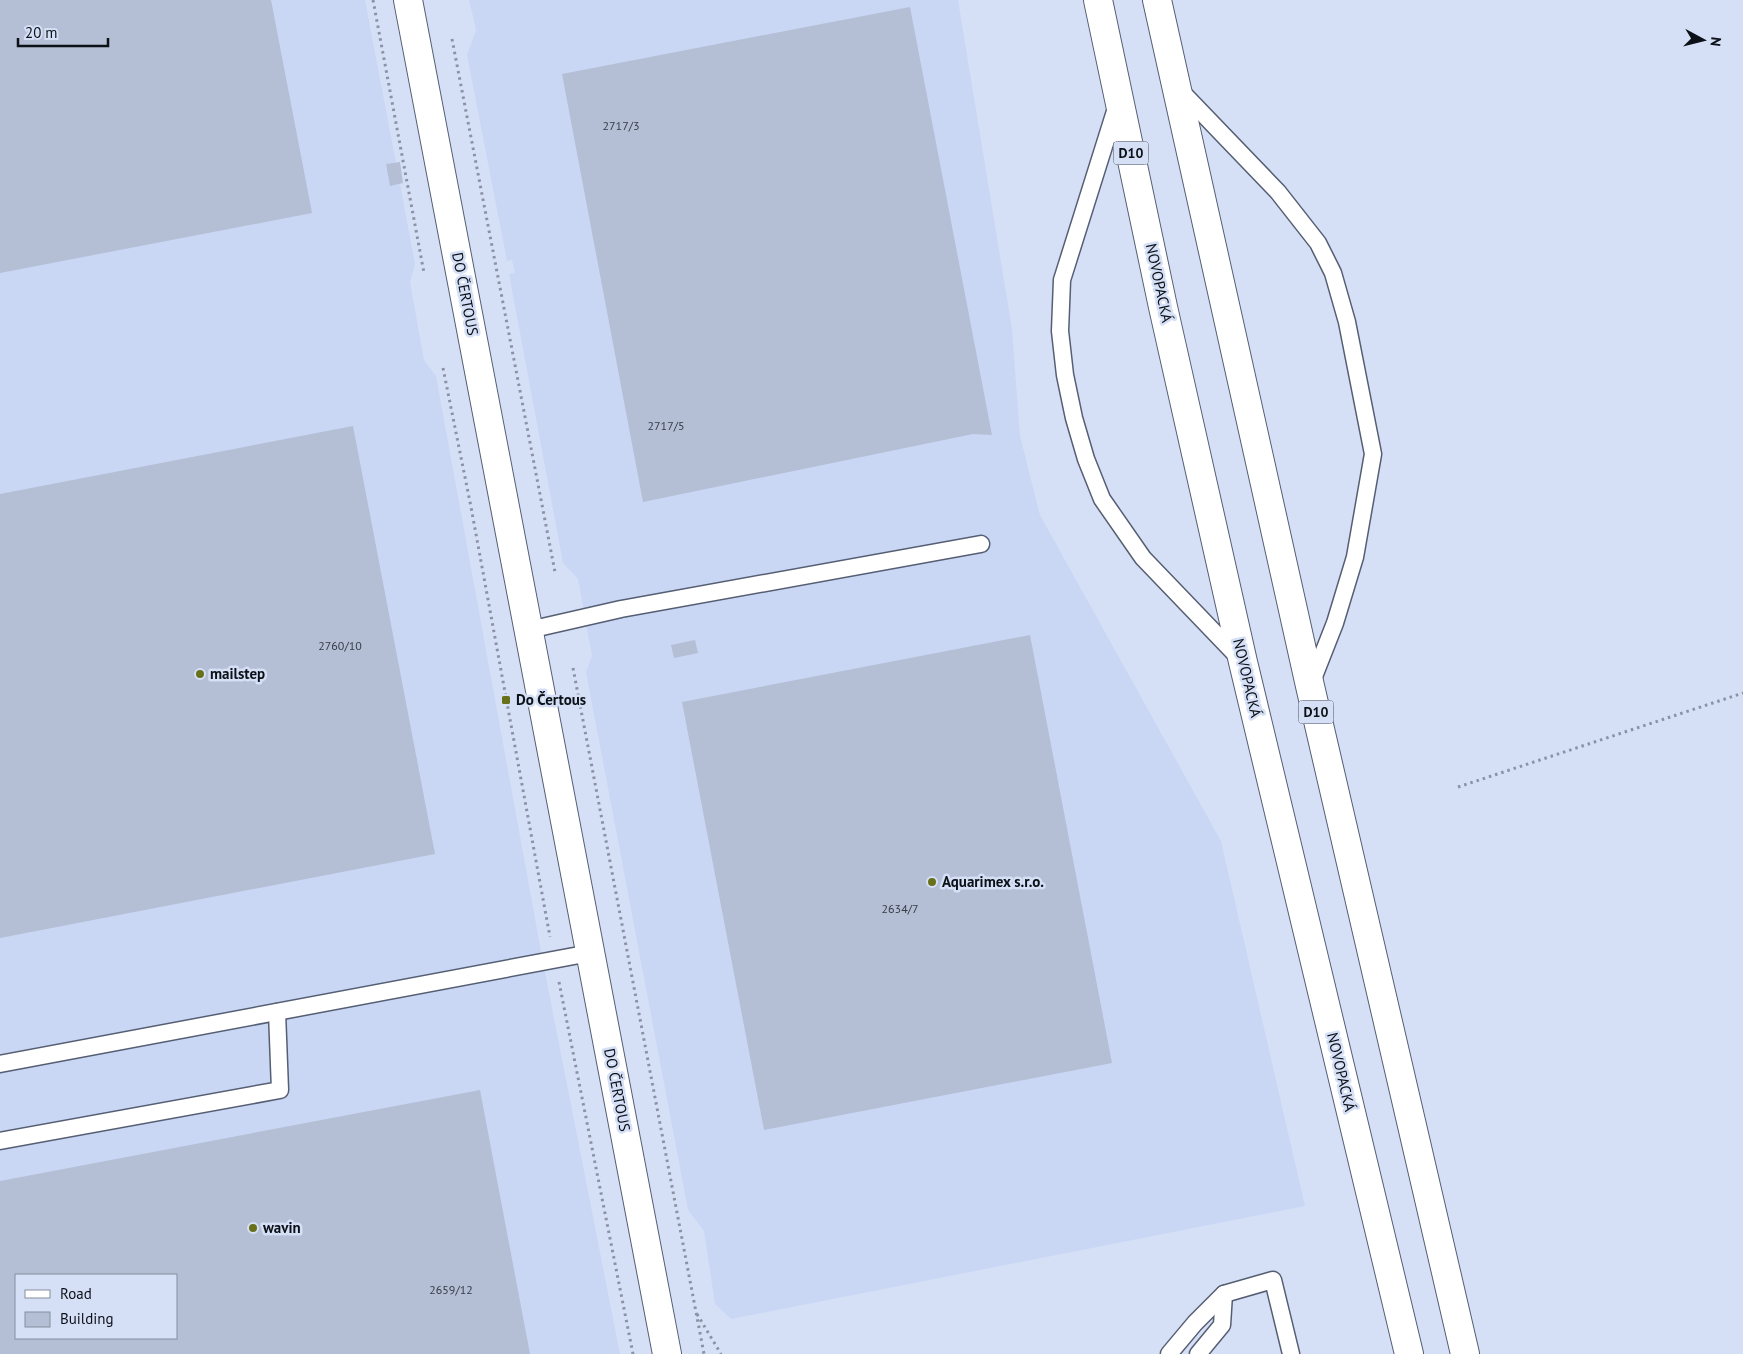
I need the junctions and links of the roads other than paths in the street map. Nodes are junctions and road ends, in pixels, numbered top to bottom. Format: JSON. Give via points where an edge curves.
{"nodes":[{"id":1,"x":408,"y":0,"type":"edge"},
{"id":2,"x":1098,"y":0,"type":"edge"},
{"id":3,"x":1157,"y":0,"type":"edge"},
{"id":4,"x":1176,"y":85,"type":"junction"},
{"id":5,"x":1119,"y":98,"type":"junction"},
{"id":6,"x":981,"y":544,"type":"dead end"},
{"id":7,"x":529,"y":630,"type":"junction"},
{"id":8,"x":1243,"y":662,"type":"junction"},
{"id":9,"x":1310,"y":686,"type":"junction"},
{"id":10,"x":590,"y":953,"type":"junction"},
{"id":11,"x":277,"y":1012,"type":"junction"},
{"id":12,"x":0,"y":1064,"type":"edge"},
{"id":13,"x":0,"y":1140,"type":"edge"},
{"id":14,"x":1224,"y":1294,"type":"junction"},
{"id":15,"x":1464,"y":1348,"type":"edge"},
{"id":16,"x":667,"y":1354,"type":"edge"},
{"id":17,"x":1168,"y":1354,"type":"edge"},
{"id":18,"x":1198,"y":1354,"type":"edge"},
{"id":19,"x":1290,"y":1354,"type":"edge"},
{"id":20,"x":1409,"y":1354,"type":"edge"}],
"edges":[{"from":1,"to":7,"type":"main road","name":"DO ČERTOUS"},
{"from":2,"to":5,"type":"main road","name":"NOVOPACKÁ","number":"D10"},
{"from":3,"to":4,"type":"main road","number":"D10"},
{"from":4,"to":9,"type":"main road","number":"D10"},
{"from":4,"to":9,"type":"lane","via":[[1278,192],[1318,243],[1333,273],[1347,322],[1373,454],[1355,557],[1335,622]]},
{"from":5,"to":8,"type":"main road","name":"NOVOPACKÁ","number":"D10"},
{"from":5,"to":8,"type":"lane","via":[[1062,280],[1060,332],[1072,409],[1086,459],[1102,499],[1143,558]]},
{"from":6,"to":7,"type":"lane"},
{"from":7,"to":10,"type":"main road","name":"DO ČERTOUS"},
{"from":8,"to":20,"type":"main road","name":"NOVOPACKÁ","number":"D10"},
{"from":9,"to":15,"type":"main road","number":"D10"},
{"from":10,"to":11,"type":"lane"},
{"from":10,"to":16,"type":"main road","name":"DO ČERTOUS"},
{"from":11,"to":12,"type":"lane"},
{"from":11,"to":13,"type":"lane","via":[[280,1090]]},
{"from":14,"to":17,"type":"lane"},
{"from":14,"to":18,"type":"lane","via":[[1222,1325]]},
{"from":14,"to":19,"type":"lane","via":[[1273,1280]]}]}
